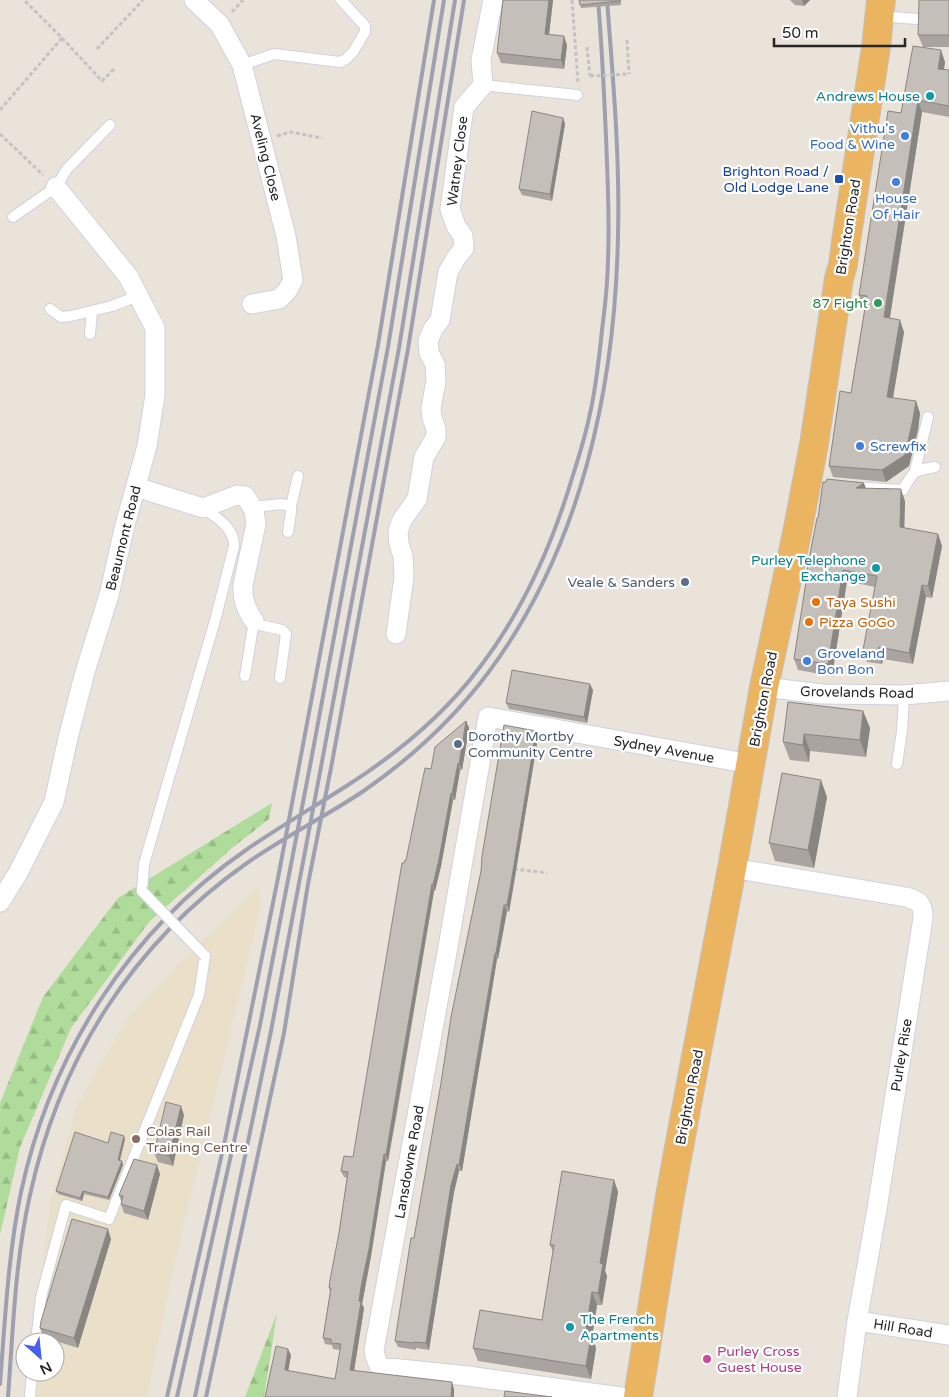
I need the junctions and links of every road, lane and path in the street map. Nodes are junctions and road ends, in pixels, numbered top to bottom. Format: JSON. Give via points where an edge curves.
{"nodes":[{"id":1,"x":24,"y":0,"type":"edge"},
{"id":2,"x":143,"y":0,"type":"edge"},
{"id":3,"x":194,"y":0,"type":"edge"},
{"id":4,"x":341,"y":0,"type":"edge"},
{"id":5,"x":493,"y":0,"type":"edge"},
{"id":6,"x":572,"y":0,"type":"edge"},
{"id":7,"x":880,"y":8,"type":"edge"},
{"id":8,"x":917,"y":19,"type":"edge"},
{"id":9,"x":62,"y":38,"type":"junction"},
{"id":10,"x":627,"y":40,"type":"dead end"},
{"id":11,"x":587,"y":47,"type":"dead end"},
{"id":12,"x":97,"y":49,"type":"dead end"},
{"id":13,"x":242,"y":65,"type":"junction"},
{"id":14,"x":115,"y":68,"type":"dead end"},
{"id":15,"x":483,"y":85,"type":"junction"},
{"id":16,"x":577,"y":95,"type":"joint"},
{"id":17,"x":0,"y":110,"type":"edge"},
{"id":18,"x":110,"y":125,"type":"dead end"},
{"id":19,"x":0,"y":134,"type":"edge"},
{"id":20,"x":322,"y":138,"type":"dead end"},
{"id":21,"x":262,"y":140,"type":"junction"},
{"id":22,"x":56,"y":187,"type":"junction"},
{"id":23,"x":13,"y":217,"type":"dead end"},
{"id":24,"x":138,"y":296,"type":"junction"},
{"id":25,"x":252,"y":304,"type":"dead end"},
{"id":26,"x":50,"y":308,"type":"dead end"},
{"id":27,"x":92,"y":311,"type":"junction"},
{"id":28,"x":90,"y":334,"type":"dead end"},
{"id":29,"x":928,"y":418,"type":"dead end"},
{"id":30,"x":935,"y":467,"type":"dead end"},
{"id":31,"x":915,"y":471,"type":"junction"},
{"id":32,"x":298,"y":476,"type":"dead end"},
{"id":33,"x":840,"y":485,"type":"edge"},
{"id":34,"x":136,"y":487,"type":"junction"},
{"id":35,"x":291,"y":506,"type":"junction"},
{"id":36,"x":253,"y":507,"type":"junction"},
{"id":37,"x":203,"y":508,"type":"junction"},
{"id":38,"x":288,"y":532,"type":"dead end"},
{"id":39,"x":254,"y":621,"type":"junction"},
{"id":40,"x":396,"y":634,"type":"dead end"},
{"id":41,"x":245,"y":676,"type":"dead end"},
{"id":42,"x":280,"y":678,"type":"dead end"},
{"id":43,"x":764,"y":687,"type":"junction"},
{"id":44,"x":949,"y":690,"type":"edge"},
{"id":45,"x":904,"y":695,"type":"junction"},
{"id":46,"x":488,"y":717,"type":"joint"},
{"id":47,"x":751,"y":764,"type":"junction"},
{"id":48,"x":897,"y":764,"type":"dead end"},
{"id":49,"x":512,"y":868,"type":"edge"},
{"id":50,"x":732,"y":868,"type":"junction"},
{"id":51,"x":547,"y":873,"type":"dead end"},
{"id":52,"x":0,"y":902,"type":"edge"},
{"id":53,"x":857,"y":1320,"type":"junction"},
{"id":54,"x":37,"y":1332,"type":"edge"},
{"id":55,"x":949,"y":1335,"type":"edge"},
{"id":56,"x":31,"y":1382,"type":"edge"},
{"id":57,"x":30,"y":1397,"type":"edge"},
{"id":58,"x":621,"y":1397,"type":"edge"},
{"id":59,"x":638,"y":1397,"type":"edge"},
{"id":60,"x":847,"y":1397,"type":"edge"}],
"edges":[{"from":1,"to":9,"type":"path"},
{"from":2,"to":12,"type":"path"},
{"from":3,"to":13,"type":"street","name":"Aveling Close","via":[[220,25]]},
{"from":4,"to":13,"type":"lane","via":[[365,26],[365,32],[346,59],[340,62],[274,54]]},
{"from":5,"to":15,"type":"street","via":[[481,60]]},
{"from":6,"to":16,"type":"path"},
{"from":7,"to":8,"type":"lane"},
{"from":7,"to":43,"type":"highway","name":"Brighton Road","via":[[810,482]]},
{"from":9,"to":14,"type":"path","via":[[102,81]]},
{"from":9,"to":17,"type":"path"},
{"from":10,"to":11,"type":"path","bridge":true,"via":[[629,74],[590,76]]},
{"from":13,"to":21,"type":"street","name":"Aveling Close"},
{"from":15,"to":16,"type":"lane"},
{"from":15,"to":40,"type":"street","name":"Watney Close","via":[[464,107],[450,209],[463,236],[464,248],[448,272],[440,320],[428,341],[429,353],[435,364],[436,381],[431,408],[436,437],[424,457],[417,499],[402,520],[398,532],[404,577]]},
{"from":18,"to":22,"type":"lane","via":[[67,170]]},
{"from":19,"to":22,"type":"path"},
{"from":20,"to":21,"type":"path","via":[[290,132]]},
{"from":21,"to":25,"type":"street","name":"Aveling Close","via":[[286,236],[293,280],[279,299]]},
{"from":22,"to":23,"type":"lane"},
{"from":22,"to":24,"type":"street","name":"Beaumont Road","via":[[128,276]]},
{"from":24,"to":27,"type":"lane"},
{"from":24,"to":34,"type":"street","name":"Beaumont Road","via":[[155,328],[156,394]]},
{"from":26,"to":27,"type":"lane","via":[[62,316]]},
{"from":27,"to":28,"type":"lane"},
{"from":29,"to":31,"type":"lane"},
{"from":30,"to":31,"type":"lane"},
{"from":31,"to":33,"type":"lane","via":[[903,490]]},
{"from":32,"to":35,"type":"lane"},
{"from":34,"to":37,"type":"street"},
{"from":34,"to":52,"type":"street","name":"Beaumont Road","via":[[85,672],[54,802]]},
{"from":35,"to":36,"type":"lane"},
{"from":35,"to":38,"type":"lane"},
{"from":36,"to":37,"type":"street","via":[[245,496],[237,494]]},
{"from":36,"to":39,"type":"street","via":[[256,524],[243,594],[244,604]]},
{"from":37,"to":54,"type":"lane","bridge":true,"via":[[231,532],[234,546],[144,864],[142,891],[205,956],[199,995],[108,1219],[66,1205],[42,1298]]},
{"from":39,"to":41,"type":"lane"},
{"from":39,"to":42,"type":"lane","via":[[286,634]]},
{"from":43,"to":45,"type":"street","name":"Grovelands Road","via":[[822,694]]},
{"from":43,"to":47,"type":"highway","name":"Brighton Road"},
{"from":44,"to":45,"type":"street","name":"Grovelands Road"},
{"from":45,"to":48,"type":"lane"},
{"from":46,"to":47,"type":"street","name":"Sydney Avenue"},
{"from":46,"to":58,"type":"street","name":"Lansdowne Road","via":[[375,1356],[380,1367]]},
{"from":47,"to":50,"type":"highway","name":"Brighton Road"},
{"from":49,"to":51,"type":"path"},
{"from":50,"to":53,"type":"street","name":"Purley Rise","via":[[906,897],[921,904],[923,918]]},
{"from":50,"to":59,"type":"highway","name":"Brighton Road","via":[[670,1196]]},
{"from":53,"to":55,"type":"street","name":"Hill Road"},
{"from":53,"to":60,"type":"street","name":"Purley Rise"},
{"from":56,"to":57,"type":"lane"}]}
